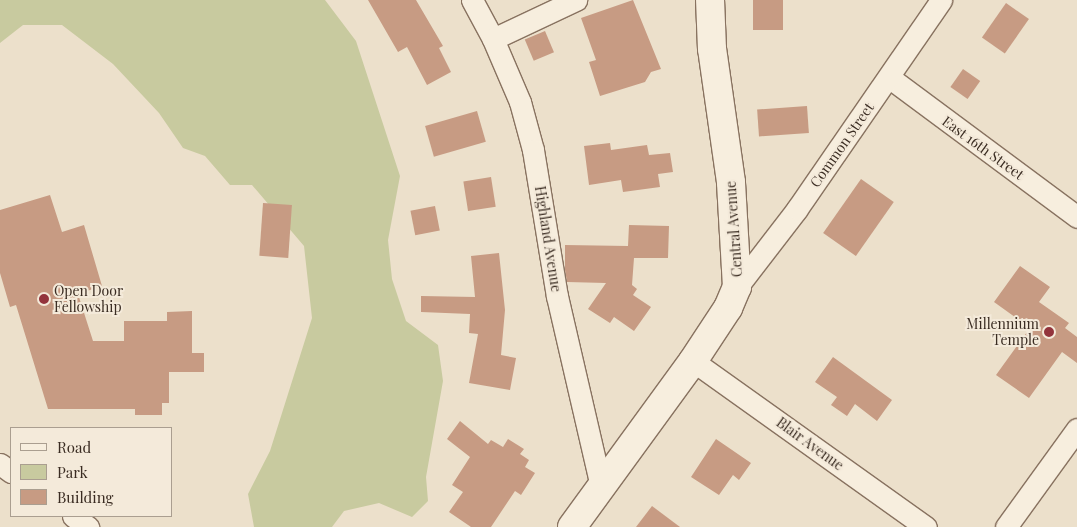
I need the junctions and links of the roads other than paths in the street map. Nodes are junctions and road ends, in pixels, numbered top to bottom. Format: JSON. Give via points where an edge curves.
{"nodes":[{"id":1,"x":472,"y":0,"type":"edge"},
{"id":2,"x":576,"y":0,"type":"edge"},
{"id":3,"x":710,"y":0,"type":"edge"},
{"id":4,"x":941,"y":0,"type":"edge"},
{"id":5,"x":493,"y":38,"type":"junction"},
{"id":6,"x":890,"y":78,"type":"junction"},
{"id":7,"x":1077,"y":217,"type":"edge"},
{"id":8,"x":737,"y":287,"type":"junction"},
{"id":9,"x":693,"y":361,"type":"junction"},
{"id":10,"x":1077,"y":429,"type":"edge"},
{"id":11,"x":601,"y":486,"type":"junction"},
{"id":12,"x":74,"y":517,"type":"edge"},
{"id":13,"x":88,"y":527,"type":"edge"},
{"id":14,"x":572,"y":527,"type":"edge"},
{"id":15,"x":926,"y":527,"type":"edge"},
{"id":16,"x":1006,"y":527,"type":"edge"}],
"edges":[{"from":1,"to":5,"type":"street","name":"Highland Avenue"},
{"from":2,"to":5,"type":"street"},
{"from":3,"to":8,"type":"street","name":"Central Avenue","via":[[712,50],[731,182]]},
{"from":4,"to":6,"type":"street","name":"Common Street"},
{"from":5,"to":11,"type":"street","name":"Highland Avenue","via":[[520,102],[533,150],[557,296]]},
{"from":6,"to":7,"type":"street","name":"East 16th Street"},
{"from":6,"to":8,"type":"street","name":"Common Street"},
{"from":8,"to":9,"type":"street","name":"Central Avenue","via":[[728,308]]},
{"from":9,"to":11,"type":"street","name":"Central Avenue"},
{"from":9,"to":15,"type":"street","name":"Blair Avenue"},
{"from":10,"to":16,"type":"street"},
{"from":11,"to":14,"type":"street","name":"Central Avenue"},
{"from":12,"to":13,"type":"street"}]}
